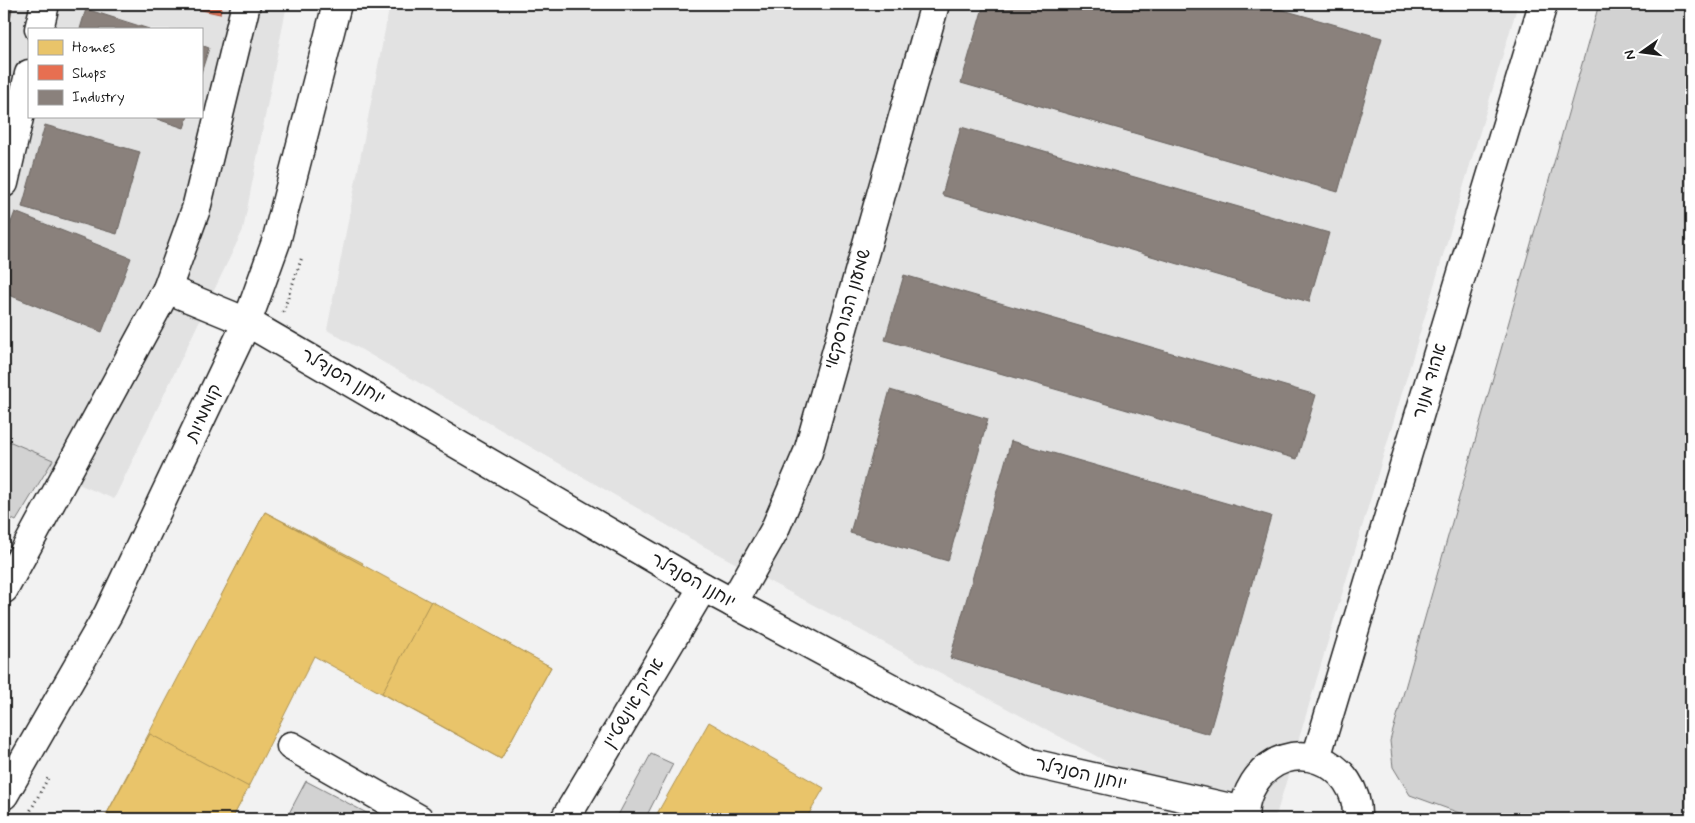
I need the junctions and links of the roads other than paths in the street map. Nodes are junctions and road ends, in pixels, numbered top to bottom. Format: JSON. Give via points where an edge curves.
{"nodes":[{"id":1,"x":45,"y":4,"type":"edge"},
{"id":2,"x":246,"y":4,"type":"edge"},
{"id":3,"x":336,"y":4,"type":"edge"},
{"id":4,"x":935,"y":4,"type":"edge"},
{"id":5,"x":1543,"y":4,"type":"edge"},
{"id":6,"x":39,"y":28,"type":"edge"},
{"id":7,"x":28,"y":78,"type":"edge"},
{"id":8,"x":4,"y":182,"type":"edge"},
{"id":9,"x":167,"y":290,"type":"junction"},
{"id":10,"x":247,"y":322,"type":"junction"},
{"id":11,"x":703,"y":587,"type":"junction"},
{"id":12,"x":4,"y":590,"type":"edge"},
{"id":13,"x":734,"y":603,"type":"junction"},
{"id":14,"x":292,"y":746,"type":"dead end"},
{"id":15,"x":1316,"y":758,"type":"junction"},
{"id":16,"x":4,"y":795,"type":"edge"},
{"id":17,"x":1245,"y":815,"type":"edge"},
{"id":18,"x":419,"y":819,"type":"edge"},
{"id":19,"x":565,"y":819,"type":"edge"},
{"id":20,"x":1359,"y":819,"type":"edge"}],
"edges":[{"from":1,"to":6,"type":"street"},
{"from":2,"to":9,"type":"street","via":[[196,209]]},
{"from":3,"to":10,"type":"street","name":"קוממיות","via":[[276,242]]},
{"from":4,"to":13,"type":"street","name":"שמעון הבורסקאי","via":[[808,452],[774,531]]},
{"from":5,"to":15,"type":"street","name":"אהוד מנור"},
{"from":7,"to":8,"type":"street"},
{"from":9,"to":10,"type":"street","name":"יוחנן הסנדלר"},
{"from":9,"to":12,"type":"street"},
{"from":10,"to":11,"type":"street","name":"יוחנן הסנדלר"},
{"from":10,"to":16,"type":"street","name":"קוממיות","via":[[108,614]]},
{"from":11,"to":13,"type":"street","name":"יוחנן הסנדלר"},
{"from":11,"to":19,"type":"street","name":"אריק אינשטיין"},
{"from":13,"to":17,"type":"street","name":"יוחנן הסנדלר","via":[[1031,763]]},
{"from":14,"to":18,"type":"street"},
{"from":15,"to":17,"type":"street","via":[[1296,756],[1277,761],[1261,772],[1248,792]]},
{"from":15,"to":20,"type":"street","via":[[1333,766],[1347,780],[1356,798]]}]}
